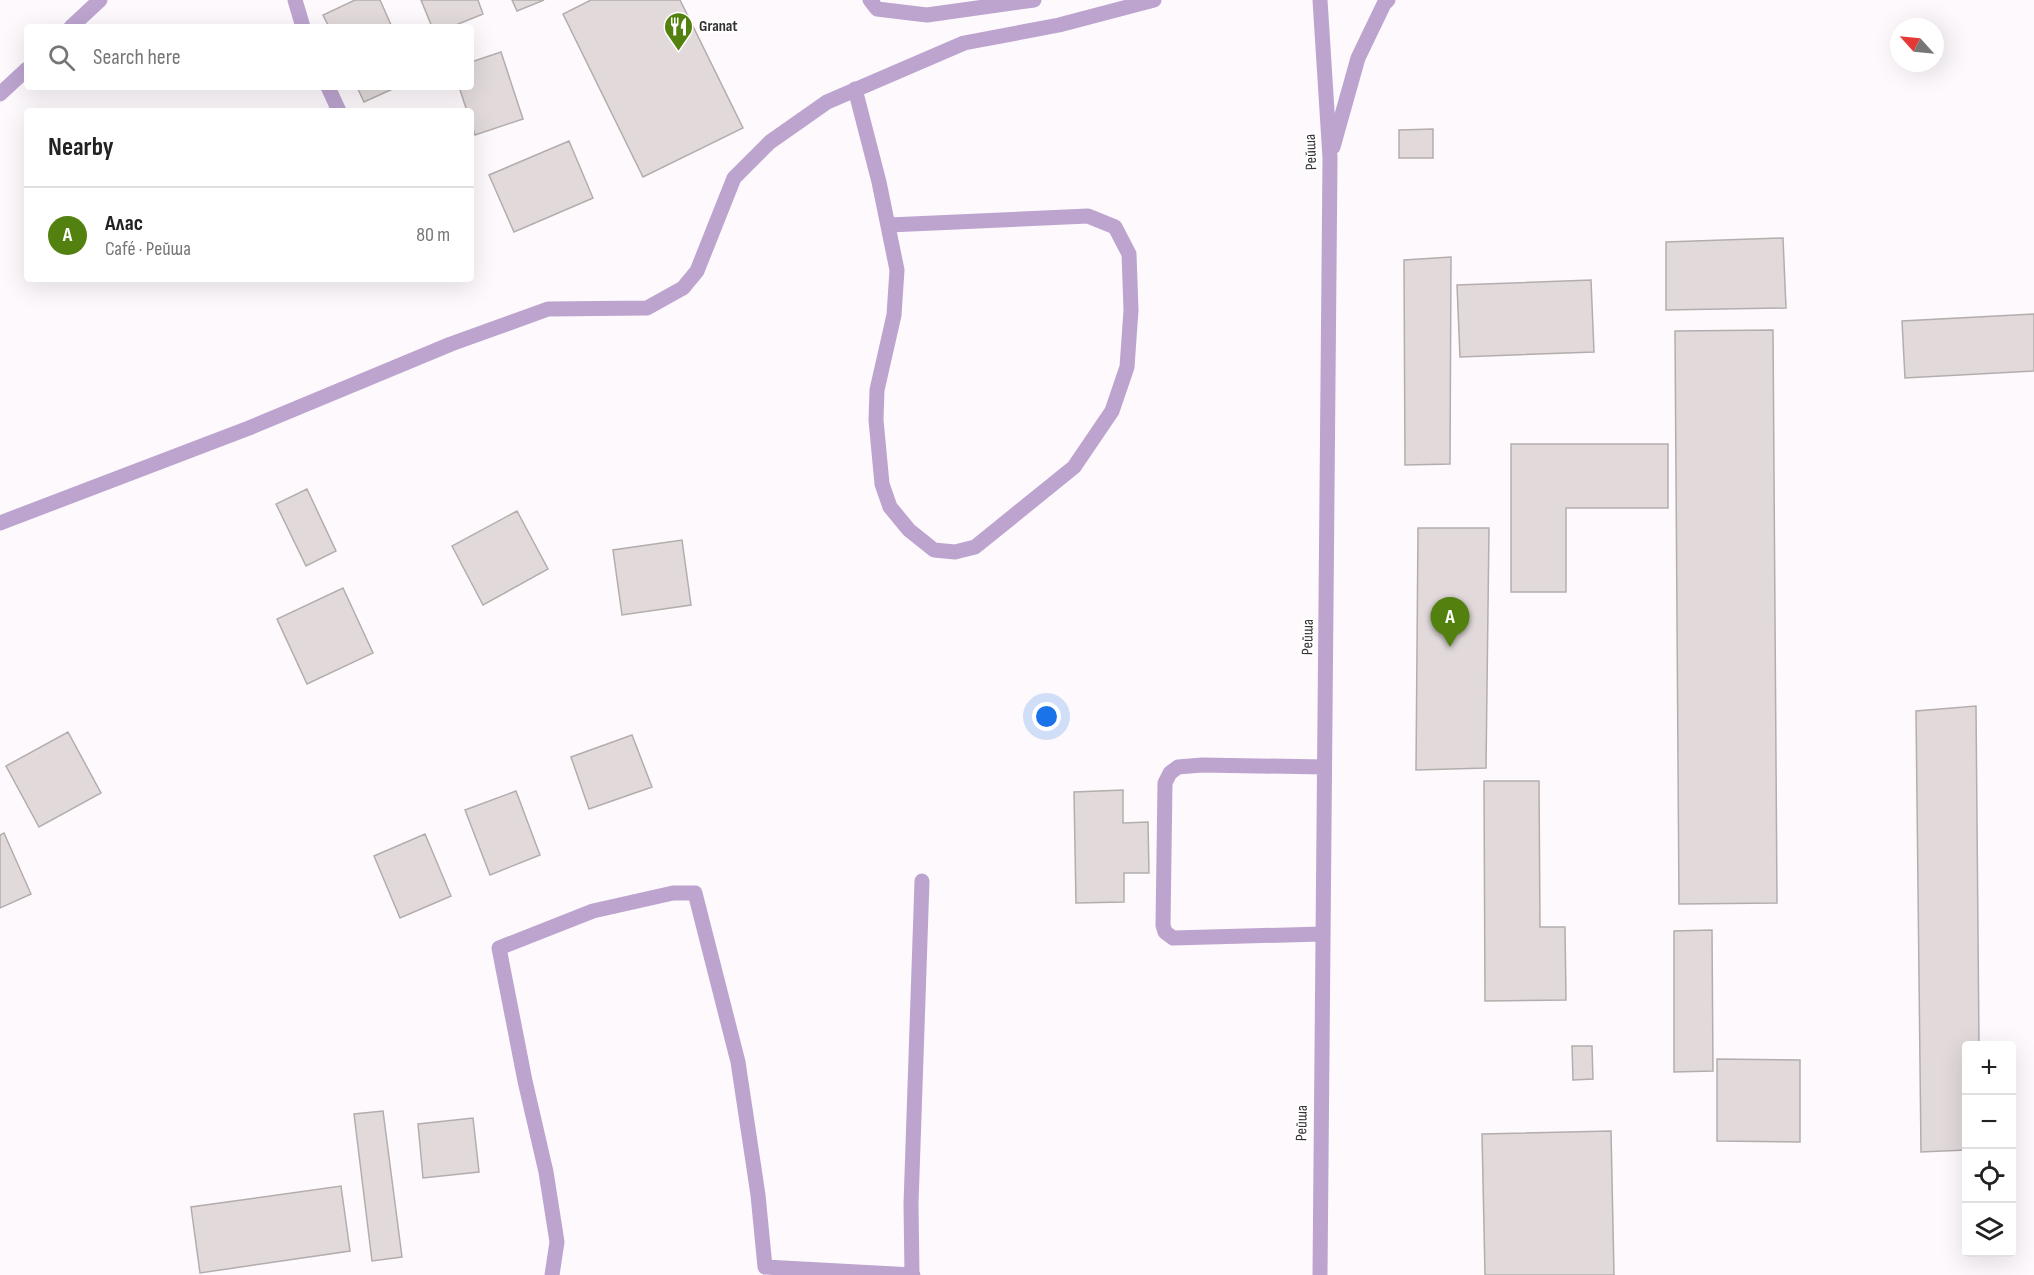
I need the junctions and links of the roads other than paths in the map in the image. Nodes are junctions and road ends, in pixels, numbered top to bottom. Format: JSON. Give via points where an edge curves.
{"nodes":[{"id":1,"x":100,"y":0,"type":"edge"},
{"id":2,"x":295,"y":0,"type":"edge"},
{"id":3,"x":870,"y":0,"type":"edge"},
{"id":4,"x":1034,"y":0,"type":"edge"},
{"id":5,"x":1154,"y":0,"type":"edge"},
{"id":6,"x":1320,"y":0,"type":"edge"},
{"id":7,"x":1388,"y":0,"type":"edge"},
{"id":8,"x":74,"y":24,"type":"edge"},
{"id":9,"x":302,"y":24,"type":"edge"},
{"id":10,"x":24,"y":72,"type":"edge"},
{"id":11,"x":855,"y":89,"type":"junction"},
{"id":12,"x":329,"y":90,"type":"edge"},
{"id":13,"x":0,"y":94,"type":"edge"},
{"id":14,"x":338,"y":108,"type":"edge"},
{"id":15,"x":1330,"y":158,"type":"junction"},
{"id":16,"x":889,"y":225,"type":"junction"},
{"id":17,"x":0,"y":523,"type":"edge"},
{"id":18,"x":1324,"y":766,"type":"junction"},
{"id":19,"x":922,"y":881,"type":"dead end"},
{"id":20,"x":1322,"y":934,"type":"junction"},
{"id":21,"x":552,"y":1275,"type":"edge"},
{"id":22,"x":913,"y":1275,"type":"edge"},
{"id":23,"x":1320,"y":1275,"type":"edge"}],
"edges":[{"from":1,"to":8,"type":"street"},
{"from":2,"to":9,"type":"street"},
{"from":3,"to":4,"type":"street","via":[[878,9],[927,15]]},
{"from":5,"to":11,"type":"street","via":[[1059,25],[964,43]]},
{"from":6,"to":15,"type":"street","name":"Рейша"},
{"from":7,"to":15,"type":"street","via":[[1358,58]]},
{"from":10,"to":13,"type":"street"},
{"from":11,"to":16,"type":"street"},
{"from":11,"to":17,"type":"street","via":[[827,102],[770,142],[734,178],[697,271],[683,288],[647,309],[548,309]]},
{"from":12,"to":14,"type":"street"},
{"from":15,"to":18,"type":"street","name":"Рейша"},
{"from":16,"to":16,"type":"street","via":[[897,270],[894,315],[877,390],[882,484],[890,507],[909,530],[934,549],[955,552],[975,547],[1074,467],[1112,411],[1127,367],[1129,254],[1115,227],[1088,216]]},
{"from":18,"to":20,"type":"street","name":"Рейша"},
{"from":18,"to":20,"type":"street","via":[[1178,767],[1165,783],[1164,819],[1163,926],[1173,938]]},
{"from":19,"to":22,"type":"street","via":[[911,1192]]},
{"from":20,"to":23,"type":"street","name":"Рейша"},
{"from":21,"to":22,"type":"street","via":[[557,1242],[546,1172],[499,948],[593,910],[673,893],[695,893],[738,1062],[765,1267]]}]}
